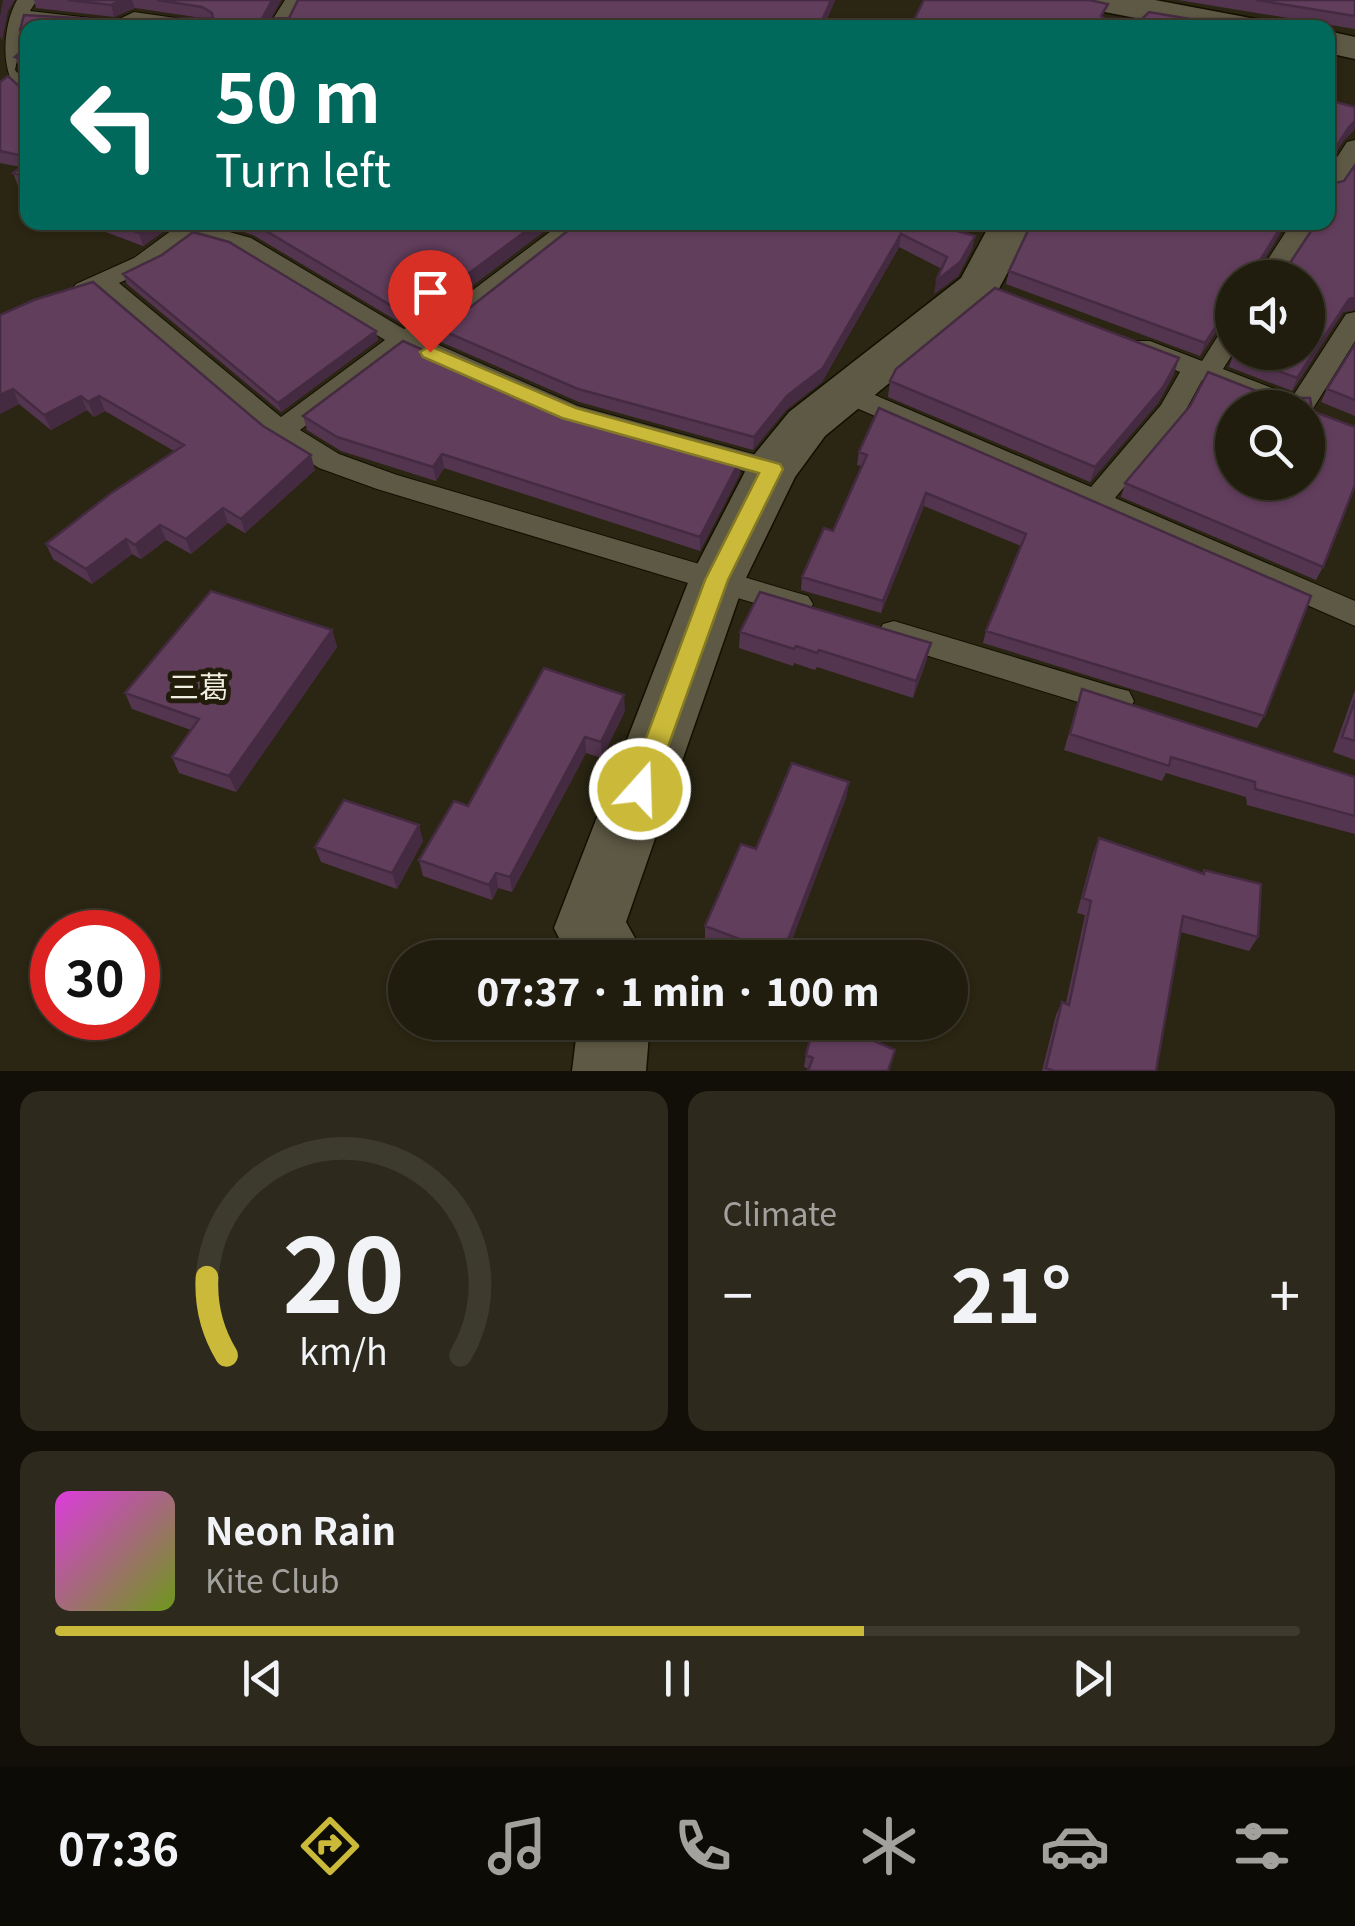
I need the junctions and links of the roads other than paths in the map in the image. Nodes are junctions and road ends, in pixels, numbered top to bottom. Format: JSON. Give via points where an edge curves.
{"nodes":[{"id":1,"x":22,"y":8,"type":"edge"},
{"id":2,"x":1117,"y":11,"type":"edge"},
{"id":3,"x":86,"y":20,"type":"edge"},
{"id":4,"x":1186,"y":20,"type":"edge"},
{"id":5,"x":20,"y":89,"type":"edge"},
{"id":6,"x":1355,"y":147,"type":"edge"},
{"id":7,"x":1335,"y":177,"type":"edge"},
{"id":8,"x":189,"y":230,"type":"edge"},
{"id":9,"x":207,"y":230,"type":"edge"},
{"id":10,"x":568,"y":230,"type":"edge"},
{"id":11,"x":1299,"y":230,"type":"edge"},
{"id":12,"x":995,"y":258,"type":"edge"},
{"id":13,"x":1280,"y":260,"type":"edge"},
{"id":14,"x":104,"y":283,"type":"junction"},
{"id":15,"x":66,"y":294,"type":"edge"},
{"id":16,"x":1355,"y":320,"type":"edge"},
{"id":17,"x":403,"y":339,"type":"junction"},
{"id":18,"x":1123,"y":340,"type":"edge"},
{"id":19,"x":1215,"y":354,"type":"edge"},
{"id":20,"x":1202,"y":370,"type":"junction"},
{"id":21,"x":1253,"y":390,"type":"edge"},
{"id":22,"x":1318,"y":390,"type":"edge"},
{"id":23,"x":846,"y":394,"type":"junction"},
{"id":24,"x":280,"y":432,"type":"junction"},
{"id":25,"x":772,"y":469,"type":"junction"},
{"id":26,"x":1096,"y":501,"type":"junction"},
{"id":27,"x":717,"y":580,"type":"junction"},
{"id":28,"x":826,"y":613,"type":"edge"},
{"id":29,"x":1355,"y":614,"type":"edge"},
{"id":30,"x":863,"y":624,"type":"edge"},
{"id":31,"x":1138,"y":708,"type":"edge"},
{"id":32,"x":598,"y":940,"type":"edge"},
{"id":33,"x":612,"y":1040,"type":"edge"},
{"id":34,"x":609,"y":1071,"type":"edge"}],
"edges":[{"from":1,"to":3,"type":"lane"},
{"from":1,"to":5,"type":"lane","via":[[4,70]]},
{"from":2,"to":4,"type":"street"},
{"from":6,"to":7,"type":"lane"},
{"from":8,"to":14,"type":"lane"},
{"from":9,"to":17,"type":"lane","via":[[242,242]]},
{"from":10,"to":17,"type":"lane","via":[[454,316]]},
{"from":11,"to":13,"type":"lane"},
{"from":12,"to":23,"type":"street"},
{"from":14,"to":15,"type":"lane"},
{"from":14,"to":24,"type":"lane"},
{"from":16,"to":22,"type":"lane"},
{"from":17,"to":24,"type":"lane"},
{"from":17,"to":25,"type":"lane","via":[[569,413]]},
{"from":18,"to":20,"type":"lane"},
{"from":19,"to":20,"type":"lane"},
{"from":20,"to":21,"type":"lane"},
{"from":20,"to":26,"type":"lane"},
{"from":23,"to":25,"type":"street","via":[[807,424]]},
{"from":23,"to":26,"type":"lane"},
{"from":24,"to":27,"type":"lane","via":[[387,482]]},
{"from":25,"to":27,"type":"street"},
{"from":26,"to":29,"type":"lane"},
{"from":27,"to":28,"type":"lane"},
{"from":27,"to":32,"type":"street","via":[[590,928]]},
{"from":30,"to":31,"type":"lane"},
{"from":33,"to":34,"type":"street"}]}
